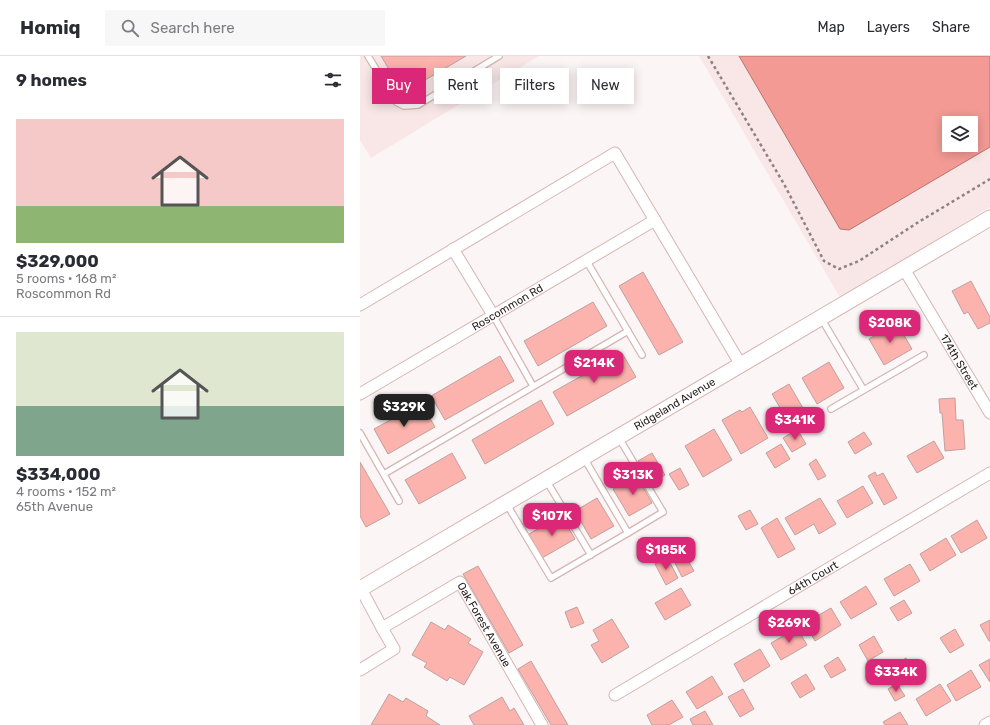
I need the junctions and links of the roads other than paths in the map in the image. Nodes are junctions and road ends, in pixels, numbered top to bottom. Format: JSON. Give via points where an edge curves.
{"nodes":[{"id":1,"x":368,"y":56,"type":"edge"},
{"id":2,"x":499,"y":56,"type":"edge"},
{"id":3,"x":990,"y":218,"type":"edge"},
{"id":4,"x":655,"y":220,"type":"junction"},
{"id":5,"x":453,"y":249,"type":"junction"},
{"id":6,"x":586,"y":260,"type":"junction"},
{"id":7,"x":904,"y":269,"type":"junction"},
{"id":8,"x":360,"y":305,"type":"edge"},
{"id":9,"x":493,"y":316,"type":"junction"},
{"id":10,"x":821,"y":318,"type":"junction"},
{"id":11,"x":628,"y":331,"type":"junction"},
{"id":12,"x":642,"y":355,"type":"dead end"},
{"id":13,"x":924,"y":355,"type":"dead end"},
{"id":14,"x":741,"y":365,"type":"junction"},
{"id":15,"x":533,"y":386,"type":"junction"},
{"id":16,"x":863,"y":390,"type":"junction"},
{"id":17,"x":360,"y":394,"type":"edge"},
{"id":18,"x":831,"y":409,"type":"dead end"},
{"id":19,"x":990,"y":413,"type":"edge"},
{"id":20,"x":360,"y":433,"type":"edge"},
{"id":21,"x":619,"y":437,"type":"junction"},
{"id":22,"x":584,"y":457,"type":"junction"},
{"id":23,"x":990,"y":473,"type":"edge"},
{"id":24,"x":384,"y":474,"type":"junction"},
{"id":25,"x":546,"y":480,"type":"junction"},
{"id":26,"x":399,"y":501,"type":"dead end"},
{"id":27,"x":506,"y":503,"type":"junction"},
{"id":28,"x":628,"y":533,"type":"junction"},
{"id":29,"x":591,"y":555,"type":"junction"},
{"id":30,"x":360,"y":588,"type":"edge"},
{"id":31,"x":382,"y":628,"type":"junction"},
{"id":32,"x":360,"y":670,"type":"edge"},
{"id":33,"x":615,"y":696,"type":"dead end"},
{"id":34,"x":990,"y":722,"type":"edge"},
{"id":35,"x":542,"y":725,"type":"edge"},
{"id":36,"x":985,"y":725,"type":"edge"}],
"edges":[{"from":1,"to":2,"type":"lane","via":[[396,102],[404,106],[418,105]]},
{"from":3,"to":7,"type":"street","name":"Ridgeland Avenue"},
{"from":4,"to":5,"type":"street","via":[[615,153]]},
{"from":4,"to":6,"type":"street","name":"Roscommon Rd"},
{"from":4,"to":14,"type":"street"},
{"from":5,"to":8,"type":"street"},
{"from":5,"to":9,"type":"street"},
{"from":6,"to":9,"type":"street","name":"Roscommon Rd"},
{"from":6,"to":11,"type":"lane"},
{"from":7,"to":10,"type":"street","name":"Ridgeland Avenue"},
{"from":7,"to":19,"type":"street","name":"174th Street"},
{"from":9,"to":15,"type":"lane"},
{"from":9,"to":17,"type":"street","name":"Roscommon Rd"},
{"from":10,"to":14,"type":"street","name":"Ridgeland Avenue"},
{"from":10,"to":16,"type":"lane"},
{"from":11,"to":12,"type":"lane"},
{"from":11,"to":15,"type":"lane"},
{"from":13,"to":16,"type":"lane"},
{"from":14,"to":21,"type":"street","name":"Ridgeland Avenue"},
{"from":15,"to":24,"type":"lane"},
{"from":16,"to":18,"type":"lane"},
{"from":20,"to":24,"type":"lane"},
{"from":21,"to":22,"type":"street","name":"Ridgeland Avenue"},
{"from":21,"to":28,"type":"lane","via":[[663,512]]},
{"from":22,"to":25,"type":"street","name":"Ridgeland Avenue"},
{"from":22,"to":28,"type":"lane"},
{"from":23,"to":33,"type":"street","name":"64th Court"},
{"from":24,"to":26,"type":"lane"},
{"from":25,"to":27,"type":"street","name":"Ridgeland Avenue"},
{"from":25,"to":29,"type":"lane"},
{"from":27,"to":29,"type":"lane","via":[[551,578]]},
{"from":27,"to":30,"type":"street","name":"Ridgeland Avenue"},
{"from":28,"to":29,"type":"lane"},
{"from":30,"to":31,"type":"street"},
{"from":31,"to":32,"type":"street","via":[[394,649]]},
{"from":31,"to":35,"type":"street","name":"Oak Forest Avenue","via":[[460,582]]},
{"from":34,"to":36,"type":"street"}]}
